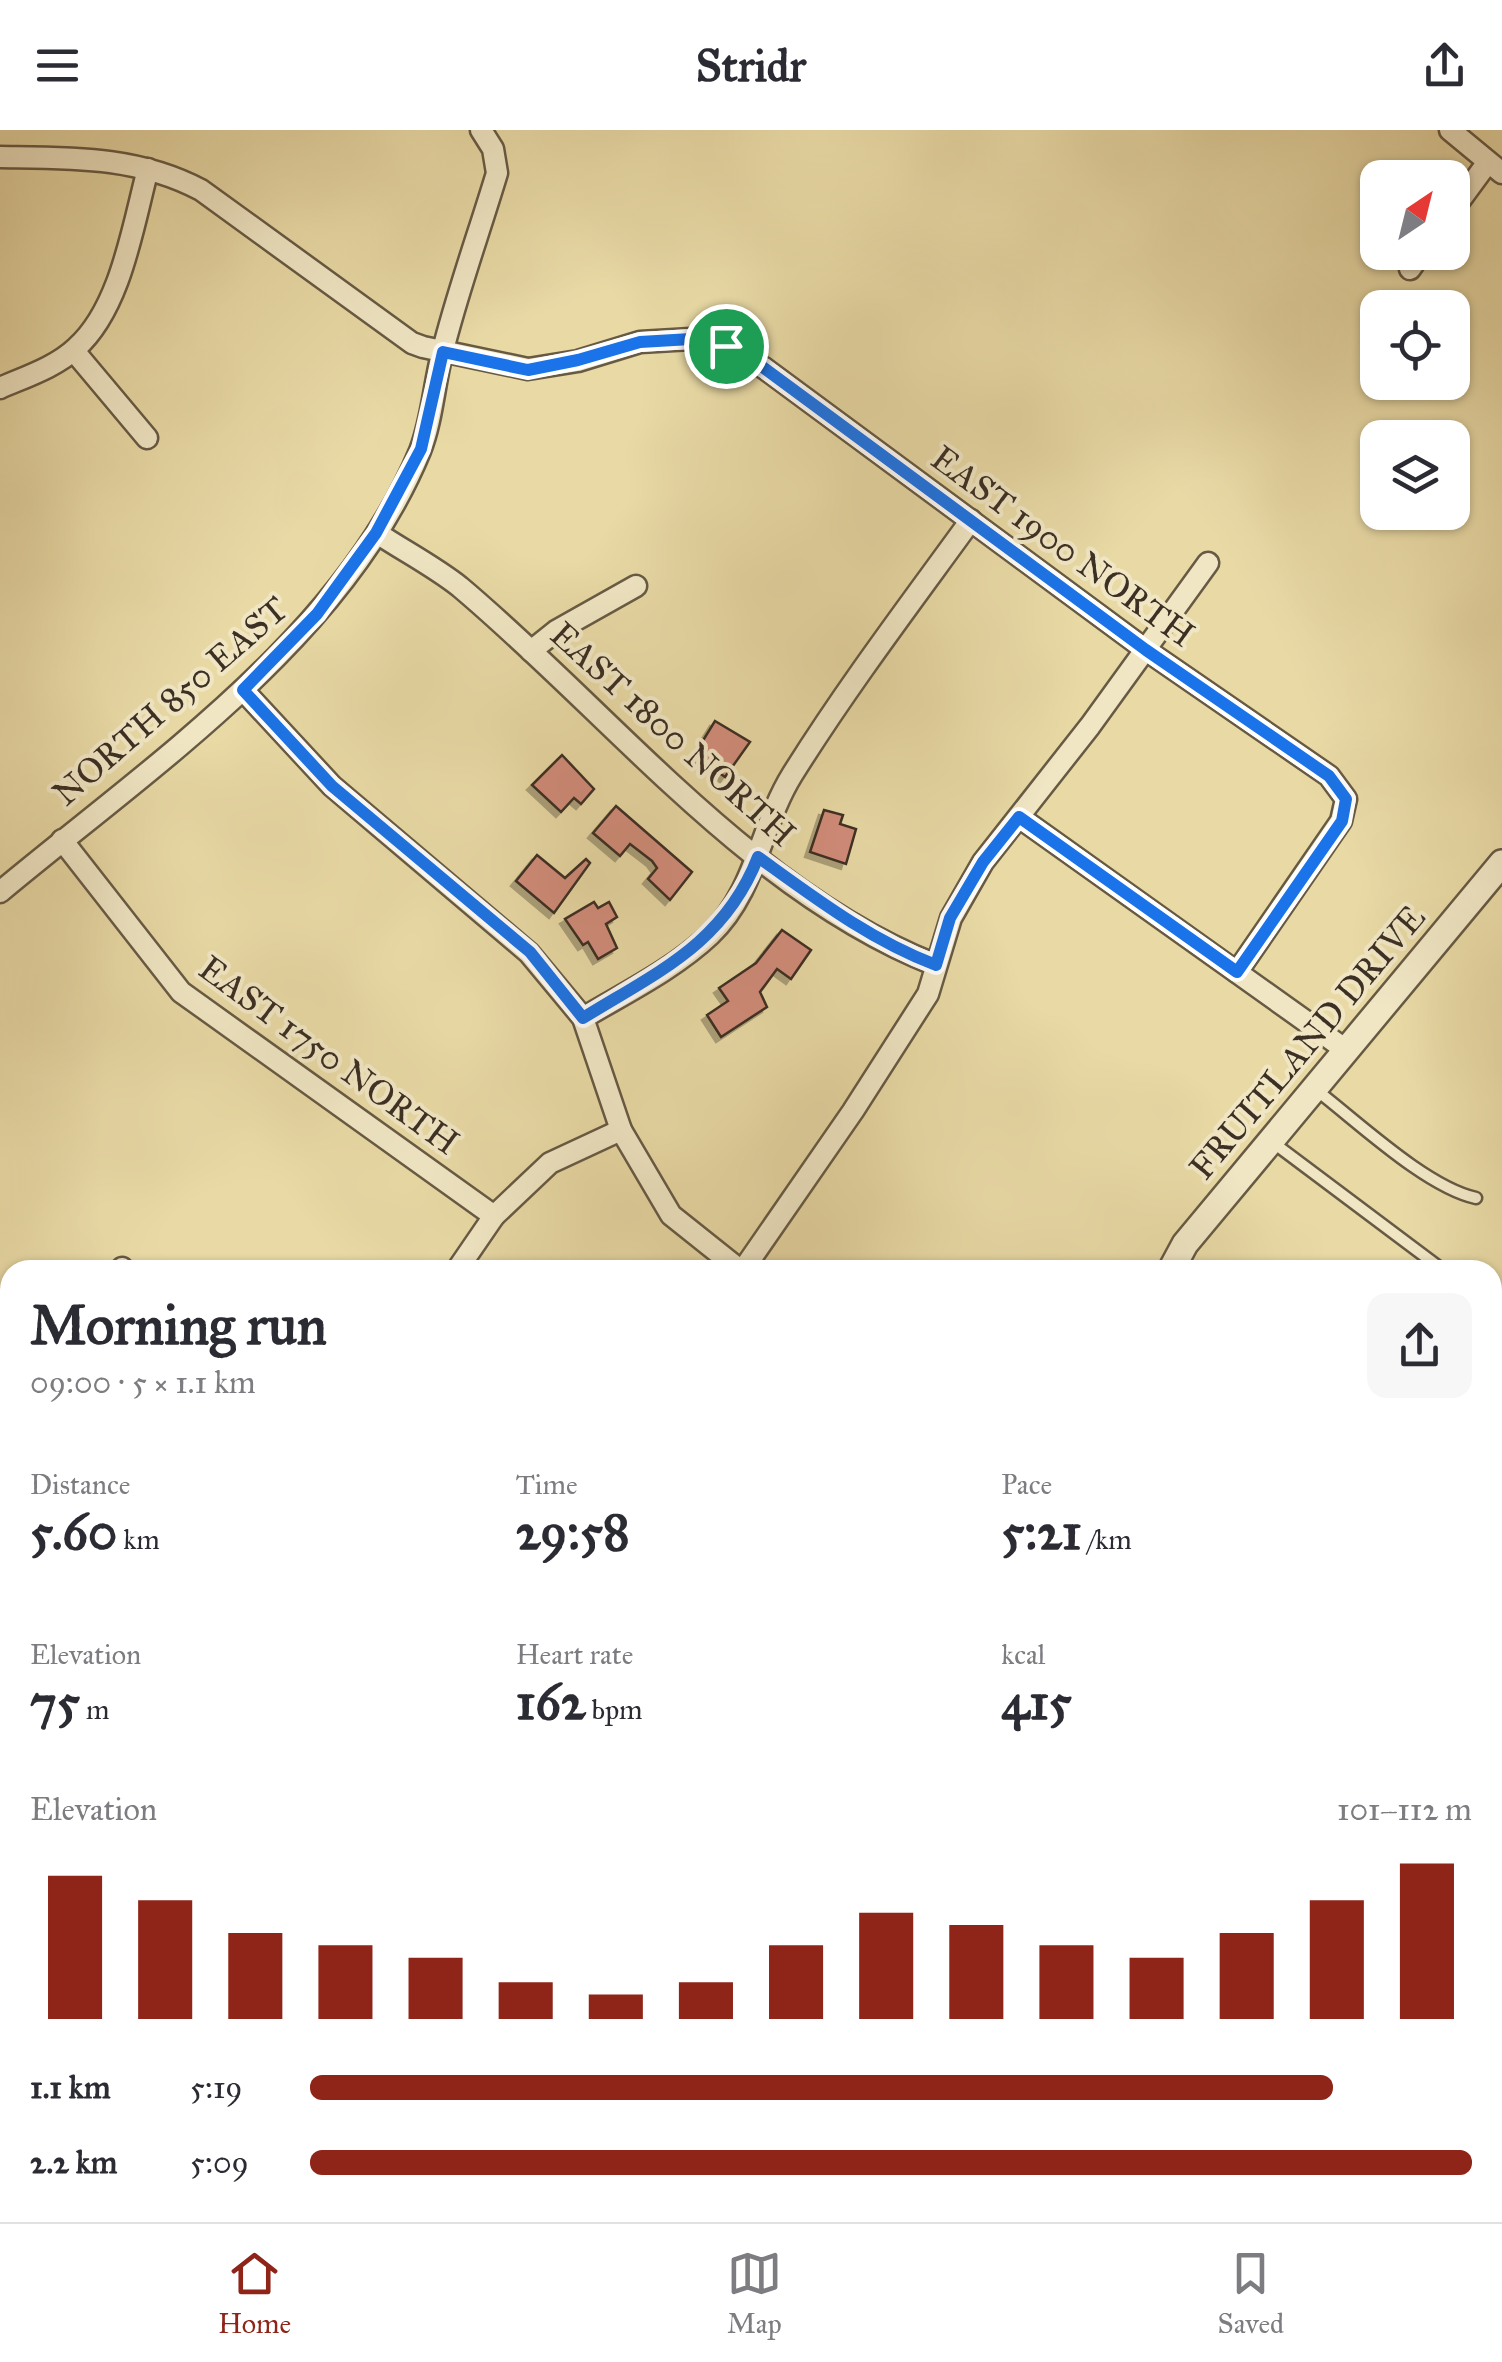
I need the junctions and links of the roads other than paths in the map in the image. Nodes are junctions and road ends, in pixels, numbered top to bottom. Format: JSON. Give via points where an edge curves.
{"nodes":[{"id":1,"x":481,"y":130,"type":"edge"},
{"id":2,"x":1450,"y":130,"type":"edge"},
{"id":3,"x":0,"y":157,"type":"edge"},
{"id":4,"x":1495,"y":168,"type":"edge"},
{"id":5,"x":148,"y":169,"type":"junction"},
{"id":6,"x":1470,"y":192,"type":"edge"},
{"id":7,"x":74,"y":351,"type":"junction"},
{"id":8,"x":443,"y":352,"type":"junction"},
{"id":9,"x":0,"y":388,"type":"edge"},
{"id":10,"x":147,"y":438,"type":"dead end"},
{"id":11,"x":971,"y":520,"type":"junction"},
{"id":12,"x":376,"y":533,"type":"junction"},
{"id":13,"x":1208,"y":563,"type":"dead end"},
{"id":14,"x":636,"y":586,"type":"dead end"},
{"id":15,"x":1146,"y":650,"type":"junction"},
{"id":16,"x":530,"y":651,"type":"junction"},
{"id":17,"x":243,"y":690,"type":"junction"},
{"id":18,"x":1019,"y":817,"type":"junction"},
{"id":19,"x":62,"y":840,"type":"junction"},
{"id":20,"x":758,"y":857,"type":"junction"},
{"id":21,"x":1502,"y":862,"type":"edge"},
{"id":22,"x":0,"y":892,"type":"edge"},
{"id":23,"x":936,"y":965,"type":"junction"},
{"id":24,"x":1237,"y":972,"type":"junction"},
{"id":25,"x":583,"y":1018,"type":"junction"},
{"id":26,"x":1346,"y":1050,"type":"junction"},
{"id":27,"x":1314,"y":1088,"type":"junction"},
{"id":28,"x":621,"y":1130,"type":"junction"},
{"id":29,"x":1270,"y":1140,"type":"junction"},
{"id":30,"x":1476,"y":1198,"type":"dead end"},
{"id":31,"x":494,"y":1216,"type":"junction"},
{"id":32,"x":464,"y":1260,"type":"edge"},
{"id":33,"x":729,"y":1260,"type":"edge"},
{"id":34,"x":749,"y":1260,"type":"edge"},
{"id":35,"x":1176,"y":1260,"type":"edge"},
{"id":36,"x":1430,"y":1260,"type":"edge"}],
"edges":[{"from":1,"to":8,"type":"street","name":"NORTH 850 EAST","via":[[497,173]]},
{"from":2,"to":4,"type":"street"},
{"from":3,"to":5,"type":"street","name":"EAST 1900 NORTH","via":[[100,159]]},
{"from":4,"to":6,"type":"street"},
{"from":5,"to":7,"type":"street","via":[[106,309]]},
{"from":5,"to":8,"type":"street","name":"EAST 1900 NORTH","via":[[201,190],[412,343]]},
{"from":7,"to":9,"type":"street"},
{"from":7,"to":10,"type":"street"},
{"from":8,"to":11,"type":"street","name":"EAST 1900 NORTH","via":[[528,370],[640,342],[691,339],[726,346]]},
{"from":8,"to":12,"type":"street","name":"NORTH 850 EAST","via":[[421,449]]},
{"from":11,"to":15,"type":"street","name":"EAST 1900 NORTH"},
{"from":11,"to":20,"type":"street","via":[[790,778]]},
{"from":12,"to":16,"type":"street","name":"EAST 1800 NORTH","via":[[456,584]]},
{"from":12,"to":17,"type":"street","name":"NORTH 850 EAST","via":[[317,614]]},
{"from":13,"to":15,"type":"street"},
{"from":14,"to":16,"type":"street"},
{"from":15,"to":18,"type":"street"},
{"from":15,"to":24,"type":"street","name":"EAST 1900 NORTH","via":[[1329,776],[1346,799],[1342,821]]},
{"from":16,"to":20,"type":"street","name":"EAST 1800 NORTH"},
{"from":17,"to":19,"type":"street","name":"NORTH 850 EAST"},
{"from":17,"to":25,"type":"street","via":[[332,786],[530,952]]},
{"from":18,"to":23,"type":"street","via":[[950,918]]},
{"from":18,"to":24,"type":"street"},
{"from":19,"to":22,"type":"street","name":"NORTH 850 EAST"},
{"from":19,"to":31,"type":"street","name":"EAST 1750 NORTH","via":[[181,992]]},
{"from":20,"to":23,"type":"street","name":"EAST 1800 NORTH","via":[[843,918]]},
{"from":20,"to":25,"type":"street","via":[[745,890],[710,935]]},
{"from":21,"to":26,"type":"street","name":"FRUITLAND DRIVE"},
{"from":23,"to":34,"type":"street","via":[[928,994]]},
{"from":24,"to":26,"type":"street"},
{"from":25,"to":28,"type":"street"},
{"from":26,"to":27,"type":"street","name":"FRUITLAND DRIVE"},
{"from":27,"to":29,"type":"street","name":"FRUITLAND DRIVE"},
{"from":27,"to":30,"type":"lane","via":[[1405,1161],[1457,1194]]},
{"from":28,"to":31,"type":"street","via":[[550,1164]]},
{"from":28,"to":33,"type":"street","via":[[671,1215]]},
{"from":29,"to":35,"type":"street","name":"FRUITLAND DRIVE"},
{"from":29,"to":36,"type":"lane"},
{"from":31,"to":32,"type":"street"}]}
